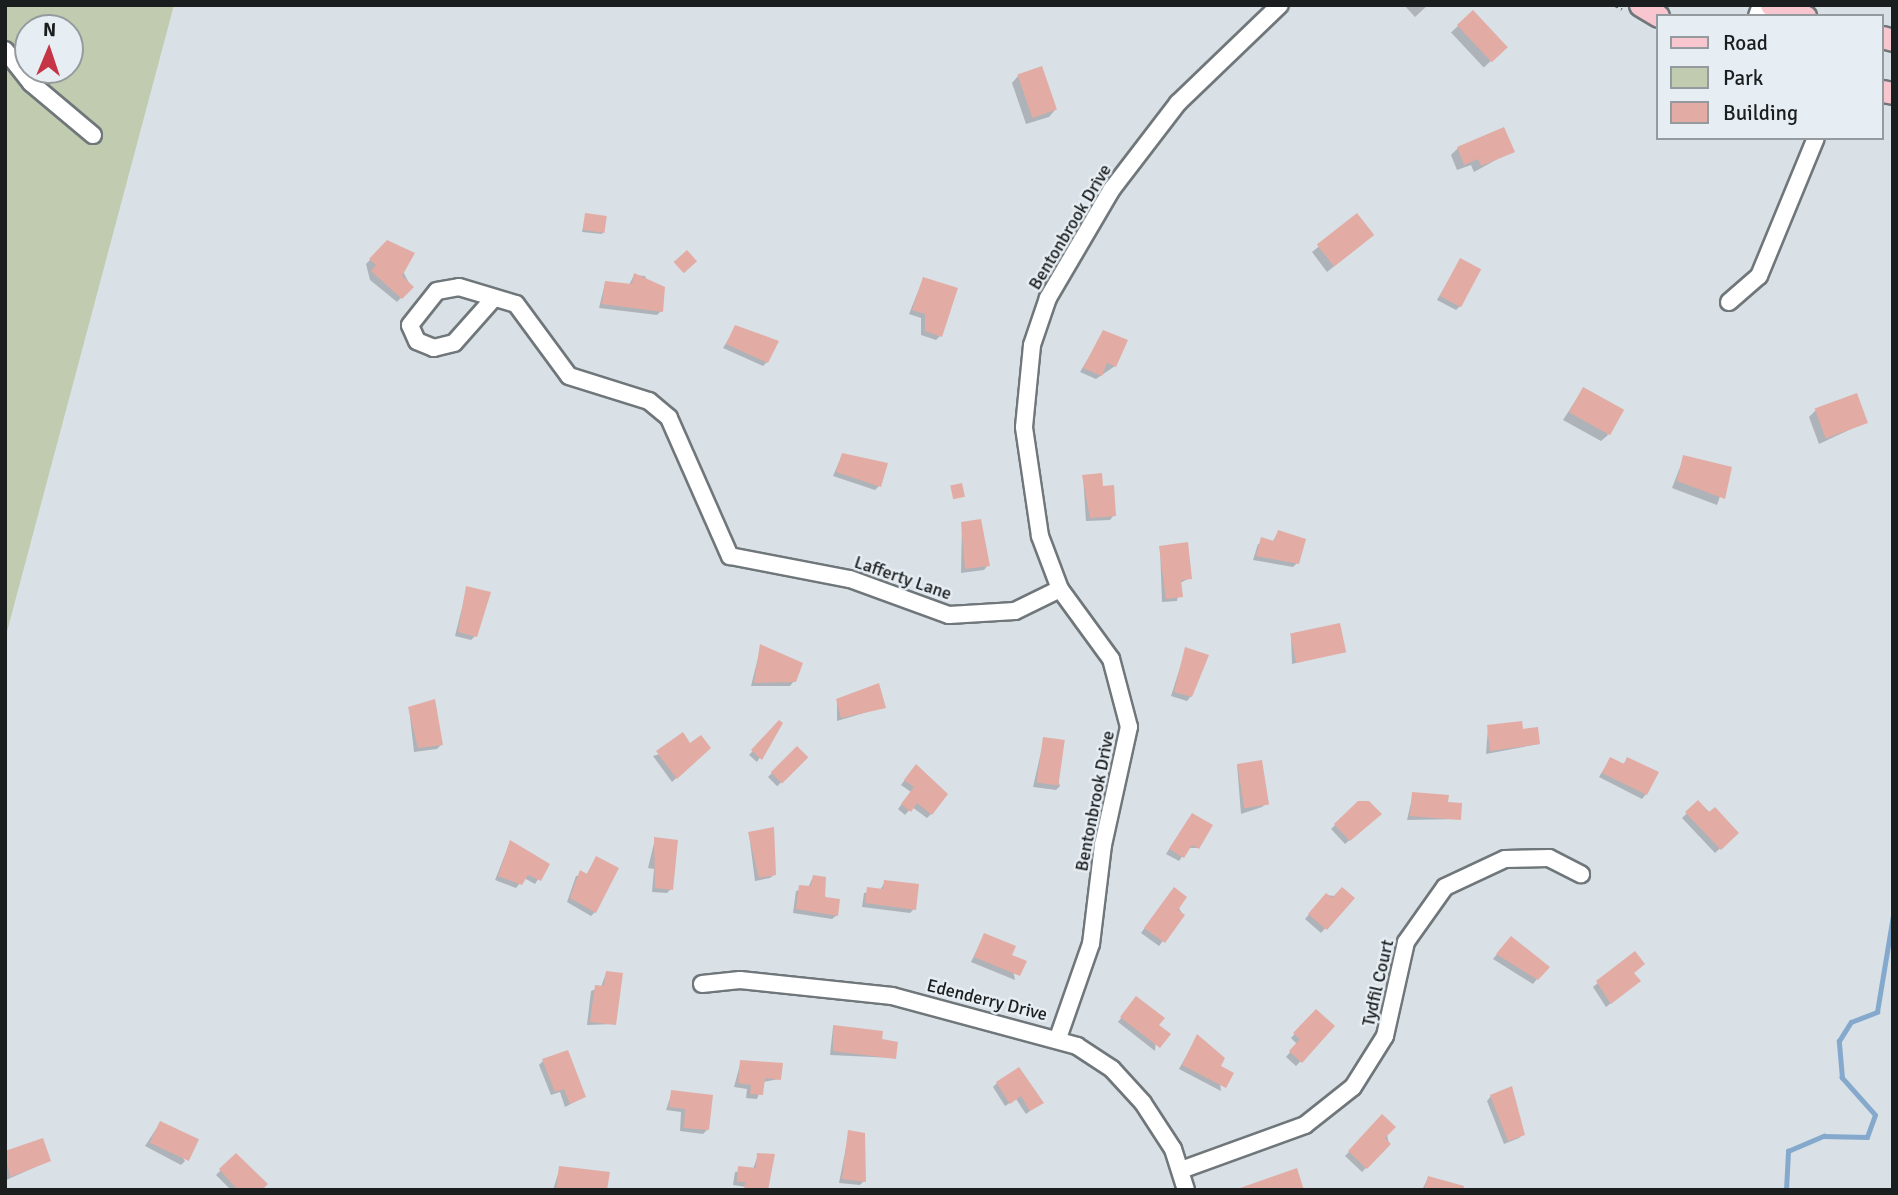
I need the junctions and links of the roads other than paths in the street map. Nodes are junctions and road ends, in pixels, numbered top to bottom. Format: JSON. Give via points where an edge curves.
{"nodes":[{"id":1,"x":1280,"y":5,"type":"edge"},
{"id":2,"x":1640,"y":5,"type":"edge"},
{"id":3,"x":1771,"y":5,"type":"edge"},
{"id":4,"x":1799,"y":14,"type":"edge"},
{"id":5,"x":1657,"y":15,"type":"edge"},
{"id":6,"x":5,"y":50,"type":"edge"},
{"id":7,"x":93,"y":135,"type":"dead end"},
{"id":8,"x":1815,"y":140,"type":"edge"},
{"id":9,"x":494,"y":298,"type":"junction"},
{"id":10,"x":1729,"y":302,"type":"dead end"},
{"id":11,"x":1060,"y":589,"type":"junction"},
{"id":12,"x":1581,"y":874,"type":"dead end"},
{"id":13,"x":702,"y":984,"type":"dead end"},
{"id":14,"x":1058,"y":1038,"type":"junction"},
{"id":15,"x":1181,"y":1170,"type":"junction"},
{"id":16,"x":1186,"y":1190,"type":"edge"}],
"edges":[{"from":1,"to":11,"type":"street","name":"Bentonbrook Drive","via":[[1167,117],[1112,189],[1039,321],[1026,372],[1024,427],[1034,508]]},
{"from":2,"to":5,"type":"main road"},
{"from":3,"to":4,"type":"main road"},
{"from":6,"to":7,"type":"street","via":[[31,83]]},
{"from":8,"to":10,"type":"street","via":[[1759,276]]},
{"from":9,"to":9,"type":"street","via":[[454,343],[433,348],[417,341],[410,325],[437,291],[459,287]]},
{"from":9,"to":11,"type":"street","name":"Lafferty Lane","via":[[530,316],[569,376],[649,401],[669,418],[730,556],[850,579],[948,615],[994,615]]},
{"from":11,"to":14,"type":"street","name":"Bentonbrook Drive","via":[[1111,659],[1129,727],[1103,845],[1091,944]]},
{"from":12,"to":15,"type":"street","name":"Tydfil Court","via":[[1549,858],[1505,859],[1445,887],[1406,942],[1385,1036],[1353,1087],[1305,1125]]},
{"from":13,"to":14,"type":"street","name":"Edenderry Drive","via":[[740,979],[892,996]]},
{"from":14,"to":15,"type":"street","name":"Edenderry Drive","via":[[1124,1081]]},
{"from":15,"to":16,"type":"street","name":"Edenderry Drive"}]}
